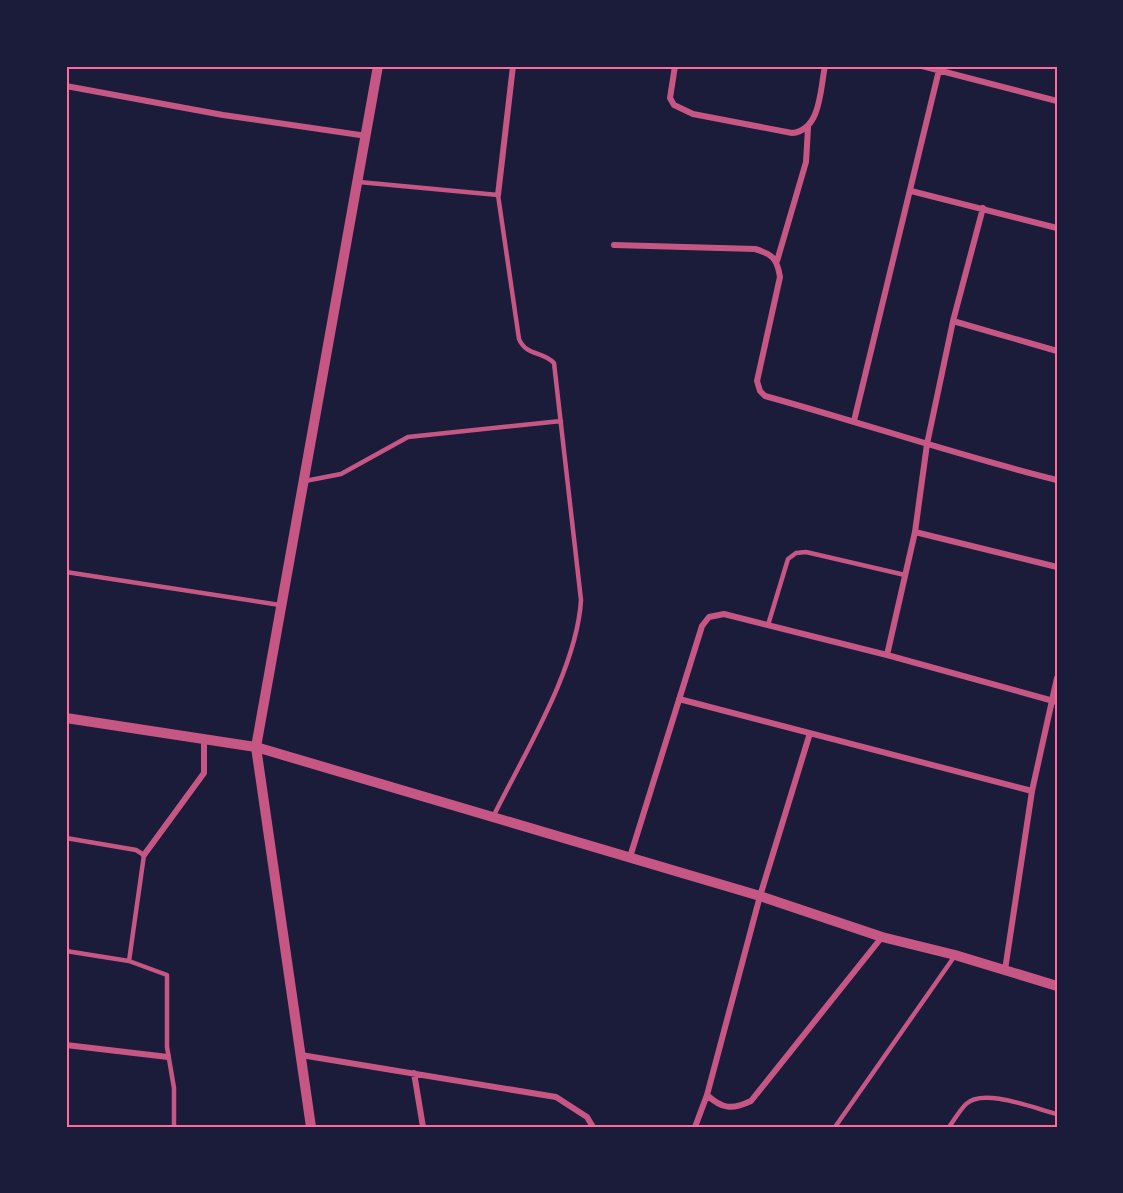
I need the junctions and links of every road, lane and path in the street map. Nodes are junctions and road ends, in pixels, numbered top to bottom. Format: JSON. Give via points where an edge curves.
{"nodes":[{"id":1,"x":378,"y":66,"type":"edge"},
{"id":2,"x":513,"y":66,"type":"edge"},
{"id":3,"x":675,"y":66,"type":"edge"},
{"id":4,"x":825,"y":66,"type":"edge"},
{"id":5,"x":922,"y":66,"type":"edge"},
{"id":6,"x":940,"y":68,"type":"edge"},
{"id":7,"x":66,"y":86,"type":"edge"},
{"id":8,"x":1057,"y":101,"type":"edge"},
{"id":9,"x":808,"y":128,"type":"junction"},
{"id":10,"x":367,"y":136,"type":"junction"},
{"id":11,"x":359,"y":182,"type":"junction"},
{"id":12,"x":911,"y":191,"type":"junction"},
{"id":13,"x":498,"y":195,"type":"junction"},
{"id":14,"x":983,"y":208,"type":"junction"},
{"id":15,"x":1057,"y":228,"type":"edge"},
{"id":16,"x":614,"y":245,"type":"dead end"},
{"id":17,"x":777,"y":261,"type":"junction"},
{"id":18,"x":953,"y":321,"type":"junction"},
{"id":19,"x":1057,"y":351,"type":"edge"},
{"id":20,"x":561,"y":421,"type":"junction"},
{"id":21,"x":854,"y":421,"type":"junction"},
{"id":22,"x":927,"y":444,"type":"junction"},
{"id":23,"x":1057,"y":480,"type":"edge"},
{"id":24,"x":305,"y":481,"type":"junction"},
{"id":25,"x":915,"y":532,"type":"junction"},
{"id":26,"x":1057,"y":567,"type":"edge"},
{"id":27,"x":66,"y":572,"type":"edge"},
{"id":28,"x":905,"y":575,"type":"junction"},
{"id":29,"x":282,"y":606,"type":"junction"},
{"id":30,"x":768,"y":625,"type":"junction"},
{"id":31,"x":888,"y":655,"type":"junction"},
{"id":32,"x":1057,"y":678,"type":"edge"},
{"id":33,"x":679,"y":699,"type":"junction"},
{"id":34,"x":1055,"y":701,"type":"edge"},
{"id":35,"x":66,"y":718,"type":"edge"},
{"id":36,"x":810,"y":733,"type":"junction"},
{"id":37,"x":204,"y":739,"type":"junction"},
{"id":38,"x":256,"y":747,"type":"junction"},
{"id":39,"x":1032,"y":791,"type":"junction"},
{"id":40,"x":493,"y":817,"type":"junction"},
{"id":41,"x":66,"y":838,"type":"edge"},
{"id":42,"x":144,"y":855,"type":"junction"},
{"id":43,"x":630,"y":857,"type":"junction"},
{"id":44,"x":760,"y":896,"type":"junction"},
{"id":45,"x":882,"y":937,"type":"junction"},
{"id":46,"x":66,"y":951,"type":"edge"},
{"id":47,"x":955,"y":954,"type":"junction"},
{"id":48,"x":129,"y":961,"type":"junction"},
{"id":49,"x":1005,"y":970,"type":"junction"},
{"id":50,"x":1057,"y":986,"type":"edge"},
{"id":51,"x":66,"y":1045,"type":"edge"},
{"id":52,"x":301,"y":1055,"type":"junction"},
{"id":53,"x":168,"y":1057,"type":"junction"},
{"id":54,"x":414,"y":1073,"type":"junction"},
{"id":55,"x":707,"y":1095,"type":"junction"},
{"id":56,"x":1057,"y":1114,"type":"edge"},
{"id":57,"x":174,"y":1127,"type":"edge"},
{"id":58,"x":311,"y":1127,"type":"edge"},
{"id":59,"x":423,"y":1127,"type":"edge"},
{"id":60,"x":592,"y":1127,"type":"edge"},
{"id":61,"x":695,"y":1127,"type":"edge"},
{"id":62,"x":836,"y":1127,"type":"edge"},
{"id":63,"x":949,"y":1127,"type":"edge"}],
"edges":[{"from":1,"to":10,"type":"street"},
{"from":2,"to":13,"type":"street"},
{"from":3,"to":9,"type":"street","via":[[670,98],[680,109],[792,133]]},
{"from":4,"to":9,"type":"street"},
{"from":5,"to":6,"type":"street"},
{"from":6,"to":8,"type":"street"},
{"from":6,"to":12,"type":"street"},
{"from":7,"to":10,"type":"street"},
{"from":9,"to":17,"type":"street","via":[[806,162]]},
{"from":10,"to":11,"type":"street"},
{"from":11,"to":13,"type":"lane"},
{"from":11,"to":24,"type":"street"},
{"from":12,"to":14,"type":"street"},
{"from":12,"to":21,"type":"street"},
{"from":13,"to":20,"type":"lane","via":[[519,339],[527,350],[554,363]]},
{"from":14,"to":15,"type":"street"},
{"from":14,"to":18,"type":"street"},
{"from":16,"to":17,"type":"street","via":[[754,249],[770,253]]},
{"from":17,"to":21,"type":"street","via":[[780,277],[757,381],[760,391],[765,396]]},
{"from":18,"to":19,"type":"street"},
{"from":18,"to":22,"type":"street"},
{"from":20,"to":24,"type":"lane","via":[[408,437],[341,474]]},
{"from":20,"to":40,"type":"lane","via":[[580,621],[551,699]]},
{"from":21,"to":22,"type":"street"},
{"from":22,"to":23,"type":"street"},
{"from":22,"to":25,"type":"street"},
{"from":24,"to":29,"type":"street"},
{"from":25,"to":26,"type":"street"},
{"from":25,"to":28,"type":"street"},
{"from":27,"to":29,"type":"lane"},
{"from":28,"to":30,"type":"lane","via":[[796,553],[788,559]]},
{"from":28,"to":31,"type":"street"},
{"from":29,"to":38,"type":"street"},
{"from":30,"to":31,"type":"street"},
{"from":30,"to":33,"type":"street","via":[[724,614],[709,617],[702,626]]},
{"from":31,"to":34,"type":"street"},
{"from":32,"to":34,"type":"street"},
{"from":33,"to":36,"type":"street"},
{"from":33,"to":43,"type":"street"},
{"from":34,"to":39,"type":"street"},
{"from":35,"to":37,"type":"street"},
{"from":36,"to":39,"type":"street"},
{"from":36,"to":44,"type":"street"},
{"from":37,"to":38,"type":"street"},
{"from":37,"to":42,"type":"street","via":[[204,773]]},
{"from":38,"to":40,"type":"street"},
{"from":38,"to":52,"type":"street"},
{"from":39,"to":49,"type":"street"},
{"from":40,"to":43,"type":"street"},
{"from":41,"to":42,"type":"lane","via":[[136,850]]},
{"from":42,"to":48,"type":"lane"},
{"from":43,"to":44,"type":"street"},
{"from":44,"to":45,"type":"street"},
{"from":44,"to":55,"type":"street"},
{"from":45,"to":47,"type":"street"},
{"from":45,"to":55,"type":"street","via":[[751,1101],[735,1108],[718,1106]]},
{"from":46,"to":48,"type":"lane"},
{"from":47,"to":49,"type":"street"},
{"from":47,"to":62,"type":"lane"},
{"from":48,"to":53,"type":"lane","via":[[167,975]]},
{"from":49,"to":50,"type":"street"},
{"from":51,"to":53,"type":"street"},
{"from":52,"to":54,"type":"street"},
{"from":52,"to":58,"type":"street"},
{"from":53,"to":57,"type":"lane","via":[[174,1088]]},
{"from":54,"to":59,"type":"street"},
{"from":54,"to":60,"type":"street","via":[[556,1097],[587,1117]]},
{"from":55,"to":61,"type":"street"},
{"from":56,"to":63,"type":"lane","via":[[979,1096],[967,1103]]}]}
